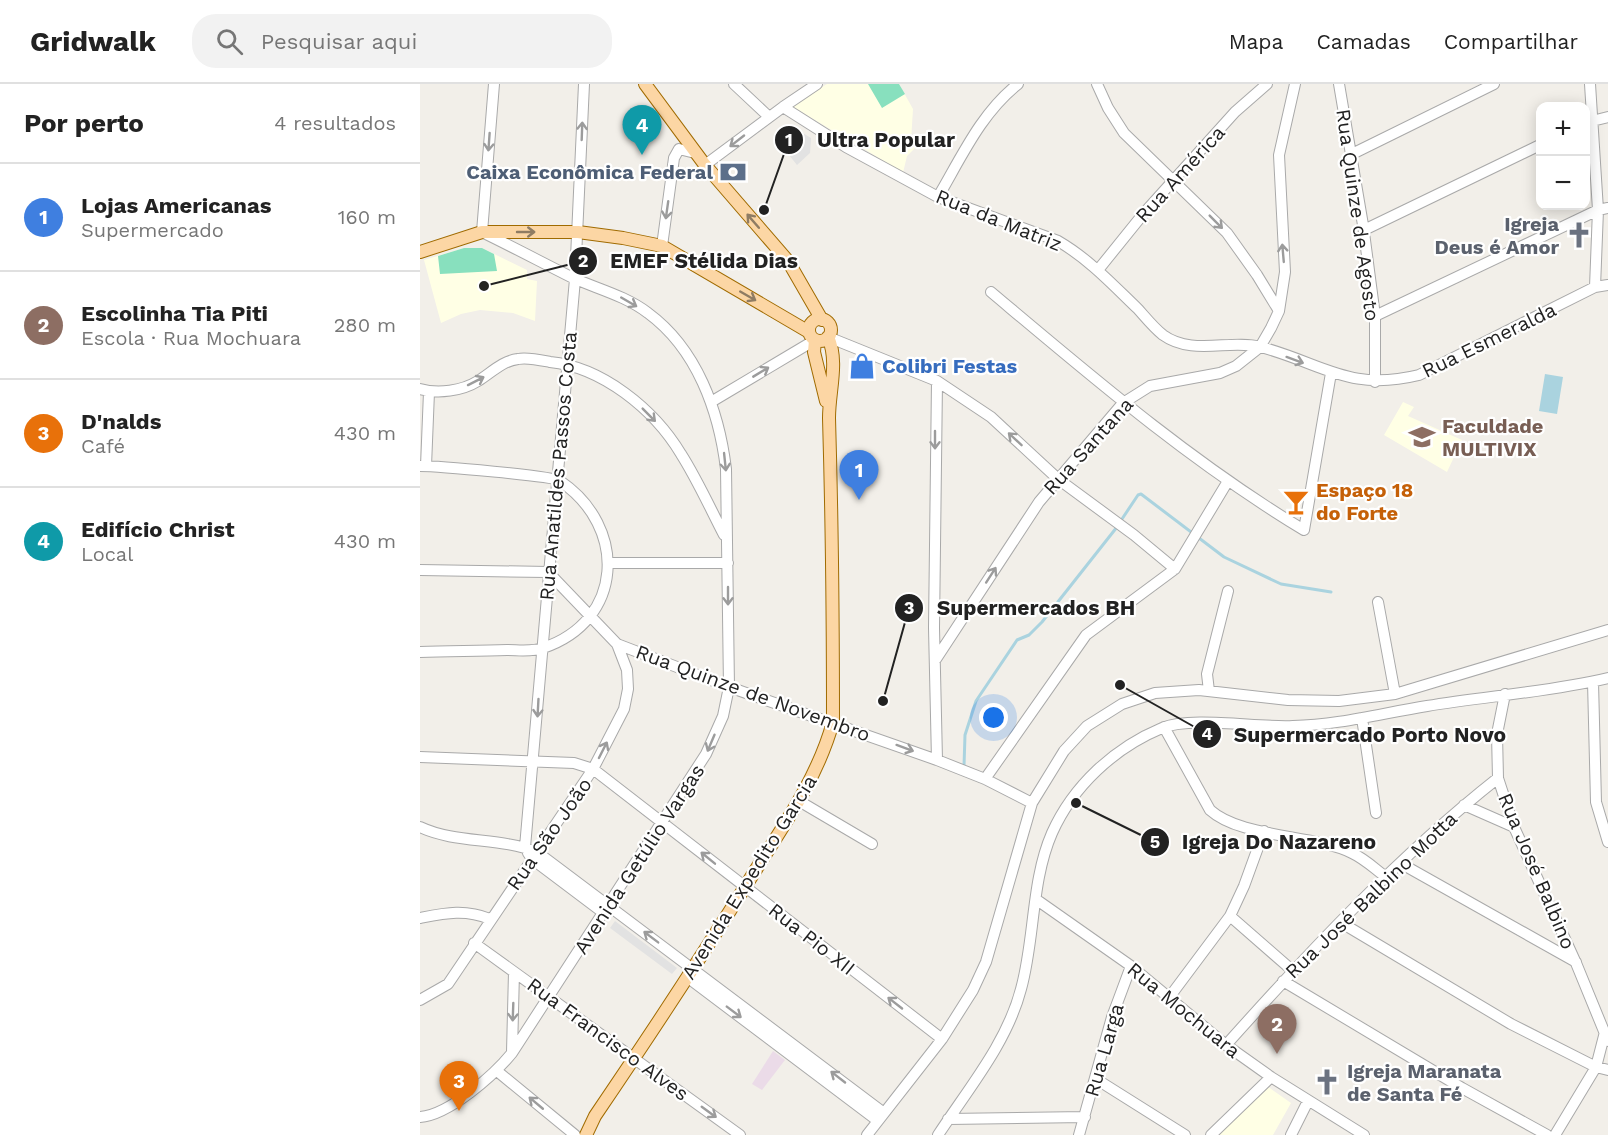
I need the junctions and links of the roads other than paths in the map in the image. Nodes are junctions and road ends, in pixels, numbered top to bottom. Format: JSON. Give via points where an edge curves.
{"nodes":[{"id":1,"x":494,"y":84,"type":"edge"},
{"id":2,"x":584,"y":84,"type":"edge"},
{"id":3,"x":645,"y":84,"type":"edge"},
{"id":4,"x":734,"y":84,"type":"edge"},
{"id":5,"x":817,"y":84,"type":"edge"},
{"id":6,"x":1018,"y":84,"type":"edge"},
{"id":7,"x":1097,"y":84,"type":"edge"},
{"id":8,"x":1267,"y":84,"type":"edge"},
{"id":9,"x":1295,"y":84,"type":"edge"},
{"id":10,"x":1339,"y":84,"type":"edge"},
{"id":11,"x":1494,"y":84,"type":"edge"},
{"id":12,"x":1590,"y":84,"type":"edge"},
{"id":13,"x":1590,"y":102,"type":"edge"},
{"id":14,"x":783,"y":107,"type":"junction"},
{"id":15,"x":768,"y":117,"type":"junction"},
{"id":16,"x":1608,"y":117,"type":"edge"},
{"id":17,"x":1590,"y":122,"type":"edge"},
{"id":18,"x":1590,"y":128,"type":"edge"},
{"id":19,"x":1536,"y":147,"type":"edge"},
{"id":20,"x":695,"y":153,"type":"junction"},
{"id":21,"x":1350,"y":155,"type":"junction"},
{"id":22,"x":705,"y":165,"type":"junction"},
{"id":23,"x":1174,"y":181,"type":"junction"},
{"id":24,"x":938,"y":197,"type":"junction"},
{"id":25,"x":1603,"y":209,"type":"edge"},
{"id":26,"x":1364,"y":230,"type":"junction"},
{"id":27,"x":482,"y":232,"type":"junction"},
{"id":28,"x":578,"y":232,"type":"junction"},
{"id":29,"x":662,"y":246,"type":"junction"},
{"id":30,"x":420,"y":252,"type":"edge"},
{"id":31,"x":1098,"y":270,"type":"junction"},
{"id":32,"x":575,"y":279,"type":"junction"},
{"id":33,"x":1608,"y":285,"type":"edge"},
{"id":34,"x":1595,"y":287,"type":"junction"},
{"id":35,"x":991,"y":292,"type":"dead end"},
{"id":36,"x":1279,"y":311,"type":"junction"},
{"id":37,"x":1375,"y":316,"type":"junction"},
{"id":38,"x":822,"y":320,"type":"junction"},
{"id":39,"x":812,"y":336,"type":"junction"},
{"id":40,"x":828,"y":337,"type":"junction"},
{"id":41,"x":1260,"y":347,"type":"junction"},
{"id":42,"x":567,"y":363,"type":"junction"},
{"id":43,"x":1331,"y":373,"type":"junction"},
{"id":44,"x":937,"y":381,"type":"junction"},
{"id":45,"x":1375,"y":381,"type":"junction"},
{"id":46,"x":425,"y":390,"type":"edge"},
{"id":47,"x":711,"y":402,"type":"junction"},
{"id":48,"x":1123,"y":403,"type":"junction"},
{"id":49,"x":829,"y":413,"type":"junction"},
{"id":50,"x":423,"y":466,"type":"edge"},
{"id":51,"x":558,"y":479,"type":"junction"},
{"id":52,"x":1058,"y":479,"type":"junction"},
{"id":53,"x":1228,"y":481,"type":"junction"},
{"id":54,"x":725,"y":537,"type":"junction"},
{"id":55,"x":609,"y":563,"type":"junction"},
{"id":56,"x":728,"y":563,"type":"junction"},
{"id":57,"x":1175,"y":569,"type":"junction"},
{"id":58,"x":420,"y":570,"type":"edge"},
{"id":59,"x":548,"y":572,"type":"junction"},
{"id":60,"x":1228,"y":591,"type":"dead end"},
{"id":61,"x":1378,"y":602,"type":"dead end"},
{"id":62,"x":592,"y":618,"type":"junction"},
{"id":63,"x":1608,"y":630,"type":"edge"},
{"id":64,"x":618,"y":644,"type":"junction"},
{"id":65,"x":541,"y":649,"type":"junction"},
{"id":66,"x":420,"y":652,"type":"edge"},
{"id":67,"x":936,"y":659,"type":"junction"},
{"id":68,"x":1608,"y":678,"type":"edge"},
{"id":69,"x":1593,"y":682,"type":"junction"},
{"id":70,"x":729,"y":687,"type":"junction"},
{"id":71,"x":1420,"y":688,"type":"junction"},
{"id":72,"x":1209,"y":691,"type":"junction"},
{"id":73,"x":1395,"y":694,"type":"junction"},
{"id":74,"x":1505,"y":694,"type":"junction"},
{"id":75,"x":1424,"y":707,"type":"junction"},
{"id":76,"x":1362,"y":718,"type":"junction"},
{"id":77,"x":833,"y":722,"type":"junction"},
{"id":78,"x":1164,"y":727,"type":"junction"},
{"id":79,"x":420,"y":757,"type":"edge"},
{"id":80,"x":937,"y":760,"type":"junction"},
{"id":81,"x":534,"y":762,"type":"junction"},
{"id":82,"x":593,"y":769,"type":"junction"},
{"id":83,"x":1498,"y":778,"type":"junction"},
{"id":84,"x":985,"y":779,"type":"junction"},
{"id":85,"x":799,"y":801,"type":"junction"},
{"id":86,"x":1032,"y":803,"type":"junction"},
{"id":87,"x":1464,"y":805,"type":"junction"},
{"id":88,"x":1376,"y":813,"type":"dead end"},
{"id":89,"x":664,"y":823,"type":"junction"},
{"id":90,"x":420,"y":827,"type":"edge"},
{"id":91,"x":1514,"y":827,"type":"junction"},
{"id":92,"x":1264,"y":831,"type":"junction"},
{"id":93,"x":1608,"y":842,"type":"edge"},
{"id":94,"x":872,"y":844,"type":"dead end"},
{"id":95,"x":525,"y":847,"type":"junction"},
{"id":96,"x":534,"y":855,"type":"junction"},
{"id":97,"x":1400,"y":863,"type":"junction"},
{"id":98,"x":1386,"y":878,"type":"junction"},
{"id":99,"x":744,"y":888,"type":"junction"},
{"id":100,"x":1037,"y":900,"type":"junction"},
{"id":101,"x":608,"y":910,"type":"junction"},
{"id":102,"x":1230,"y":916,"type":"junction"},
{"id":103,"x":420,"y":918,"type":"edge"},
{"id":104,"x":490,"y":919,"type":"junction"},
{"id":105,"x":1340,"y":922,"type":"junction"},
{"id":106,"x":474,"y":943,"type":"junction"},
{"id":107,"x":1576,"y":963,"type":"junction"},
{"id":108,"x":1131,"y":966,"type":"junction"},
{"id":109,"x":1293,"y":971,"type":"junction"},
{"id":110,"x":514,"y":972,"type":"junction"},
{"id":111,"x":690,"y":972,"type":"junction"},
{"id":112,"x":1283,"y":981,"type":"junction"},
{"id":113,"x":549,"y":996,"type":"junction"},
{"id":114,"x":1168,"y":999,"type":"junction"},
{"id":115,"x":420,"y":1000,"type":"edge"},
{"id":116,"x":1606,"y":1037,"type":"edge"},
{"id":117,"x":942,"y":1039,"type":"junction"},
{"id":118,"x":1226,"y":1045,"type":"junction"},
{"id":119,"x":512,"y":1053,"type":"junction"},
{"id":120,"x":633,"y":1057,"type":"junction"},
{"id":121,"x":1596,"y":1067,"type":"junction"},
{"id":122,"x":1608,"y":1070,"type":"edge"},
{"id":123,"x":497,"y":1071,"type":"junction"},
{"id":124,"x":1271,"y":1077,"type":"junction"},
{"id":125,"x":1096,"y":1079,"type":"junction"},
{"id":126,"x":1308,"y":1101,"type":"junction"},
{"id":127,"x":421,"y":1115,"type":"edge"},
{"id":128,"x":881,"y":1117,"type":"junction"},
{"id":129,"x":1085,"y":1117,"type":"junction"},
{"id":130,"x":948,"y":1119,"type":"junction"},
{"id":131,"x":575,"y":1135,"type":"edge"},
{"id":132,"x":586,"y":1135,"type":"edge"},
{"id":133,"x":740,"y":1135,"type":"edge"},
{"id":134,"x":867,"y":1135,"type":"edge"},
{"id":135,"x":938,"y":1135,"type":"edge"},
{"id":136,"x":1079,"y":1135,"type":"edge"},
{"id":137,"x":1185,"y":1135,"type":"edge"},
{"id":138,"x":1211,"y":1135,"type":"edge"},
{"id":139,"x":1291,"y":1135,"type":"edge"},
{"id":140,"x":1364,"y":1135,"type":"edge"},
{"id":141,"x":1547,"y":1135,"type":"edge"},
{"id":142,"x":1556,"y":1135,"type":"edge"}],
"edges":[{"from":1,"to":27,"type":"street","one_way":true},
{"from":28,"to":2,"type":"street","name":"Rua Anatildes Passos Costa","one_way":true},
{"from":3,"to":20,"type":"main road"},
{"from":4,"to":15,"type":"street"},
{"from":5,"to":14,"type":"street"},
{"from":6,"to":24,"type":"street","via":[[976,130]]},
{"from":7,"to":23,"type":"street","via":[[1124,133]]},
{"from":8,"to":23,"type":"street","name":"Rua América","via":[[1235,112]]},
{"from":36,"to":9,"type":"street","name":"Rua Santana","one_way":true,"via":[[1285,272],[1278,155]]},
{"from":10,"to":21,"type":"street","name":"Rua Quinze de Agosto"},
{"from":11,"to":21,"type":"street"},
{"from":12,"to":13,"type":"street"},
{"from":14,"to":15,"type":"street"},
{"from":14,"to":24,"type":"street","name":"Rua da Matriz"},
{"from":15,"to":22,"type":"street","one_way":true},
{"from":16,"to":17,"type":"street"},
{"from":18,"to":25,"type":"street"},
{"from":19,"to":26,"type":"street"},
{"from":20,"to":22,"type":"main road"},
{"from":20,"to":29,"type":"street","one_way":true,"via":[[679,149],[674,158]]},
{"from":21,"to":26,"type":"street","name":"Rua Quinze de Agosto"},
{"from":38,"to":22,"type":"main road","one_way":true,"via":[[788,261]]},
{"from":23,"to":31,"type":"street","name":"Rua América"},
{"from":23,"to":36,"type":"street","one_way":true,"via":[[1227,233]]},
{"from":24,"to":31,"type":"street","name":"Rua da Matriz","via":[[1058,241]]},
{"from":25,"to":34,"type":"street"},
{"from":25,"to":37,"type":"street"},
{"from":26,"to":37,"type":"street","name":"Rua Quinze de Agosto"},
{"from":27,"to":28,"type":"main road","one_way":true},
{"from":27,"to":30,"type":"main road"},
{"from":27,"to":32,"type":"street"},
{"from":28,"to":29,"type":"main road"},
{"from":28,"to":32,"type":"street","name":"Rua Anatildes Passos Costa"},
{"from":29,"to":39,"type":"main road","one_way":true},
{"from":31,"to":41,"type":"street","name":"Rua da Matriz","via":[[1164,336],[1187,345]]},
{"from":32,"to":42,"type":"street","name":"Rua Anatildes Passos Costa"},
{"from":32,"to":47,"type":"street","one_way":true,"via":[[619,296],[647,312],[673,335],[694,365]]},
{"from":33,"to":34,"type":"street","name":"Rua Esmeralda"},
{"from":34,"to":45,"type":"street","name":"Rua Esmeralda","via":[[1442,365],[1396,380]]},
{"from":35,"to":48,"type":"street"},
{"from":36,"to":41,"type":"street","name":"Rua Santana"},
{"from":37,"to":45,"type":"street","name":"Rua Quinze de Agosto"},
{"from":38,"to":39,"type":"main road","via":[[812,322]]},
{"from":38,"to":40,"type":"main road","name":"Avenida Expedito Garcia","via":[[830,327]]},
{"from":39,"to":40,"type":"main road"},
{"from":47,"to":39,"type":"street","one_way":true},
{"from":39,"to":49,"type":"main road","name":"Avenida Expedito Garcia"},
{"from":40,"to":44,"type":"street"},
{"from":40,"to":49,"type":"main road","name":"Avenida Expedito Garcia","via":[[834,350]]},
{"from":41,"to":43,"type":"street","name":"Rua da Matriz","one_way":true},
{"from":41,"to":48,"type":"street","name":"Rua Santana","via":[[1220,373],[1150,386]]},
{"from":46,"to":42,"type":"street","one_way":true,"via":[[452,390],[475,383],[519,358]]},
{"from":42,"to":51,"type":"street","name":"Rua Anatildes Passos Costa"},
{"from":42,"to":54,"type":"street","one_way":true,"via":[[607,383],[649,414],[681,452]]},
{"from":43,"to":45,"type":"street","name":"Rua Esmeralda"},
{"from":43,"to":53,"type":"street","via":[[1304,530]]},
{"from":52,"to":44,"type":"street","one_way":true,"via":[[991,417]]},
{"from":44,"to":67,"type":"street","one_way":true},
{"from":46,"to":50,"type":"street"},
{"from":47,"to":54,"type":"street","one_way":true,"via":[[726,469]]},
{"from":48,"to":52,"type":"street","name":"Rua Santana"},
{"from":48,"to":53,"type":"street"},
{"from":49,"to":77,"type":"main road","name":"Avenida Expedito Garcia","via":[[834,561]]},
{"from":50,"to":51,"type":"street"},
{"from":51,"to":55,"type":"street","via":[[592,513],[607,546]]},
{"from":51,"to":59,"type":"street","name":"Rua Anatildes Passos Costa"},
{"from":52,"to":57,"type":"street"},
{"from":67,"to":52,"type":"street","name":"Rua Santana","one_way":true},
{"from":53,"to":57,"type":"street"},
{"from":54,"to":56,"type":"street","name":"Avenida Getúlio Vargas"},
{"from":55,"to":56,"type":"street"},
{"from":55,"to":62,"type":"street","via":[[606,584]]},
{"from":56,"to":70,"type":"street","name":"Avenida Getúlio Vargas","one_way":true},
{"from":57,"to":84,"type":"street","via":[[1086,635]]},
{"from":58,"to":59,"type":"street"},
{"from":59,"to":62,"type":"street","name":"Rua Quinze de Novembro"},
{"from":59,"to":65,"type":"street","name":"Rua Anatildes Passos Costa"},
{"from":60,"to":72,"type":"street","via":[[1207,674]]},
{"from":61,"to":73,"type":"street"},
{"from":62,"to":64,"type":"street","name":"Rua Quinze de Novembro"},
{"from":62,"to":65,"type":"street","via":[[568,637]]},
{"from":63,"to":71,"type":"street"},
{"from":64,"to":70,"type":"street","name":"Rua Quinze de Novembro"},
{"from":82,"to":64,"type":"street","name":"Rua São João","one_way":true,"via":[[624,709],[627,670]]},
{"from":65,"to":66,"type":"street"},
{"from":65,"to":81,"type":"street","name":"Rua Anatildes Passos Costa","one_way":true},
{"from":67,"to":80,"type":"street"},
{"from":68,"to":69,"type":"street"},
{"from":69,"to":74,"type":"street"},
{"from":69,"to":93,"type":"street","via":[[1596,802]]},
{"from":70,"to":77,"type":"street","name":"Rua Quinze de Novembro"},
{"from":70,"to":89,"type":"street","name":"Avenida Getúlio Vargas","one_way":true,"via":[[723,716],[706,754]]},
{"from":71,"to":73,"type":"street"},
{"from":71,"to":75,"type":"street"},
{"from":72,"to":73,"type":"street","via":[[1288,700]]},
{"from":72,"to":86,"type":"street","via":[[1155,693],[1122,704],[1087,726],[1064,751]]},
{"from":74,"to":75,"type":"street"},
{"from":74,"to":83,"type":"street","name":"Rua José Balbino","via":[[1497,734]]},
{"from":75,"to":76,"type":"street"},
{"from":76,"to":78,"type":"street","via":[[1294,726]]},
{"from":76,"to":88,"type":"street"},
{"from":77,"to":80,"type":"street","name":"Rua Quinze de Novembro","one_way":true},
{"from":77,"to":85,"type":"main road","name":"Avenida Expedito Garcia"},
{"from":78,"to":92,"type":"street","via":[[1210,810],[1226,821]]},
{"from":78,"to":100,"type":"street","via":[[1123,749],[1088,778],[1071,800],[1052,834]]},
{"from":79,"to":81,"type":"street","name":"Rua Pio XII"},
{"from":80,"to":84,"type":"street","name":"Rua Quinze de Novembro"},
{"from":81,"to":82,"type":"street","name":"Rua Pio XII","via":[[574,763]]},
{"from":81,"to":95,"type":"street","name":"Rua Anatildes Passos Costa"},
{"from":82,"to":89,"type":"street","name":"Rua Pio XII"},
{"from":82,"to":96,"type":"street","name":"Rua São João"},
{"from":83,"to":87,"type":"street","name":"Rua José Balbino Motta"},
{"from":83,"to":91,"type":"street","name":"Rua José Balbino"},
{"from":84,"to":86,"type":"street","name":"Rua Quinze de Novembro"},
{"from":85,"to":94,"type":"street"},
{"from":85,"to":99,"type":"main road","name":"Avenida Expedito Garcia"},
{"from":86,"to":117,"type":"street","via":[[986,962]]},
{"from":87,"to":91,"type":"street"},
{"from":87,"to":97,"type":"street","name":"Rua José Balbino Motta"},
{"from":99,"to":89,"type":"street","name":"Rua Pio XII","one_way":true},
{"from":89,"to":101,"type":"street","name":"Avenida Getúlio Vargas"},
{"from":90,"to":95,"type":"street","via":[[439,835]]},
{"from":91,"to":107,"type":"street","name":"Rua José Balbino"},
{"from":92,"to":98,"type":"street","via":[[1353,853]]},
{"from":92,"to":102,"type":"street"},
{"from":95,"to":96,"type":"street"},
{"from":96,"to":101,"type":"street"},
{"from":96,"to":104,"type":"street","name":"Rua São João"},
{"from":97,"to":98,"type":"street","name":"Rua José Balbino Motta"},
{"from":97,"to":107,"type":"street"},
{"from":98,"to":105,"type":"street","name":"Rua José Balbino Motta"},
{"from":99,"to":111,"type":"main road","name":"Avenida Expedito Garcia"},
{"from":117,"to":99,"type":"street","name":"Rua Pio XII","one_way":true},
{"from":100,"to":108,"type":"street","name":"Rua Mochuara"},
{"from":100,"to":130,"type":"street","via":[[1028,963],[1011,1017],[993,1052]]},
{"from":111,"to":101,"type":"street","one_way":true},
{"from":101,"to":113,"type":"street","name":"Avenida Getúlio Vargas"},
{"from":102,"to":109,"type":"street"},
{"from":102,"to":114,"type":"street"},
{"from":103,"to":104,"type":"street","via":[[459,910]]},
{"from":104,"to":106,"type":"street","name":"Rua São João"},
{"from":105,"to":109,"type":"street","name":"Rua José Balbino Motta"},
{"from":105,"to":121,"type":"street","via":[[1491,1012]]},
{"from":106,"to":110,"type":"street","name":"Rua Francisco Alves"},
{"from":106,"to":115,"type":"street","name":"Rua São João","via":[[448,984]]},
{"from":107,"to":116,"type":"street","name":"Rua José Balbino"},
{"from":108,"to":114,"type":"street","name":"Rua Mochuara"},
{"from":108,"to":125,"type":"street","name":"Rua Larga","via":[[1112,1017]]},
{"from":109,"to":112,"type":"street","name":"Rua José Balbino Motta"},
{"from":110,"to":113,"type":"street","name":"Rua Francisco Alves"},
{"from":110,"to":119,"type":"street","one_way":true},
{"from":111,"to":120,"type":"main road","name":"Avenida Expedito Garcia"},
{"from":111,"to":128,"type":"street"},
{"from":112,"to":118,"type":"street","name":"Rua José Balbino Motta"},
{"from":112,"to":141,"type":"street","via":[[1462,1089]]},
{"from":113,"to":119,"type":"street","name":"Avenida Getúlio Vargas"},
{"from":113,"to":120,"type":"street","name":"Rua Francisco Alves"},
{"from":114,"to":118,"type":"street","name":"Rua Mochuara"},
{"from":116,"to":121,"type":"street"},
{"from":117,"to":128,"type":"street"},
{"from":118,"to":124,"type":"street","name":"Rua Mochuara"},
{"from":119,"to":123,"type":"street","name":"Avenida Getúlio Vargas"},
{"from":120,"to":132,"type":"main road","name":"Avenida Expedito Garcia"},
{"from":120,"to":133,"type":"street","name":"Rua Francisco Alves","one_way":true},
{"from":121,"to":122,"type":"street"},
{"from":121,"to":142,"type":"street"},
{"from":123,"to":127,"type":"street","name":"Avenida Getúlio Vargas","via":[[453,1104]]},
{"from":131,"to":123,"type":"street","one_way":true},
{"from":124,"to":126,"type":"street","name":"Rua Mochuara"},
{"from":124,"to":138,"type":"street"},
{"from":125,"to":129,"type":"street","name":"Rua Larga"},
{"from":125,"to":137,"type":"street"},
{"from":126,"to":139,"type":"street"},
{"from":126,"to":140,"type":"street","name":"Rua Mochuara"},
{"from":128,"to":134,"type":"street"},
{"from":129,"to":130,"type":"street"},
{"from":129,"to":136,"type":"street","name":"Rua Larga"},
{"from":130,"to":135,"type":"street"}]}
